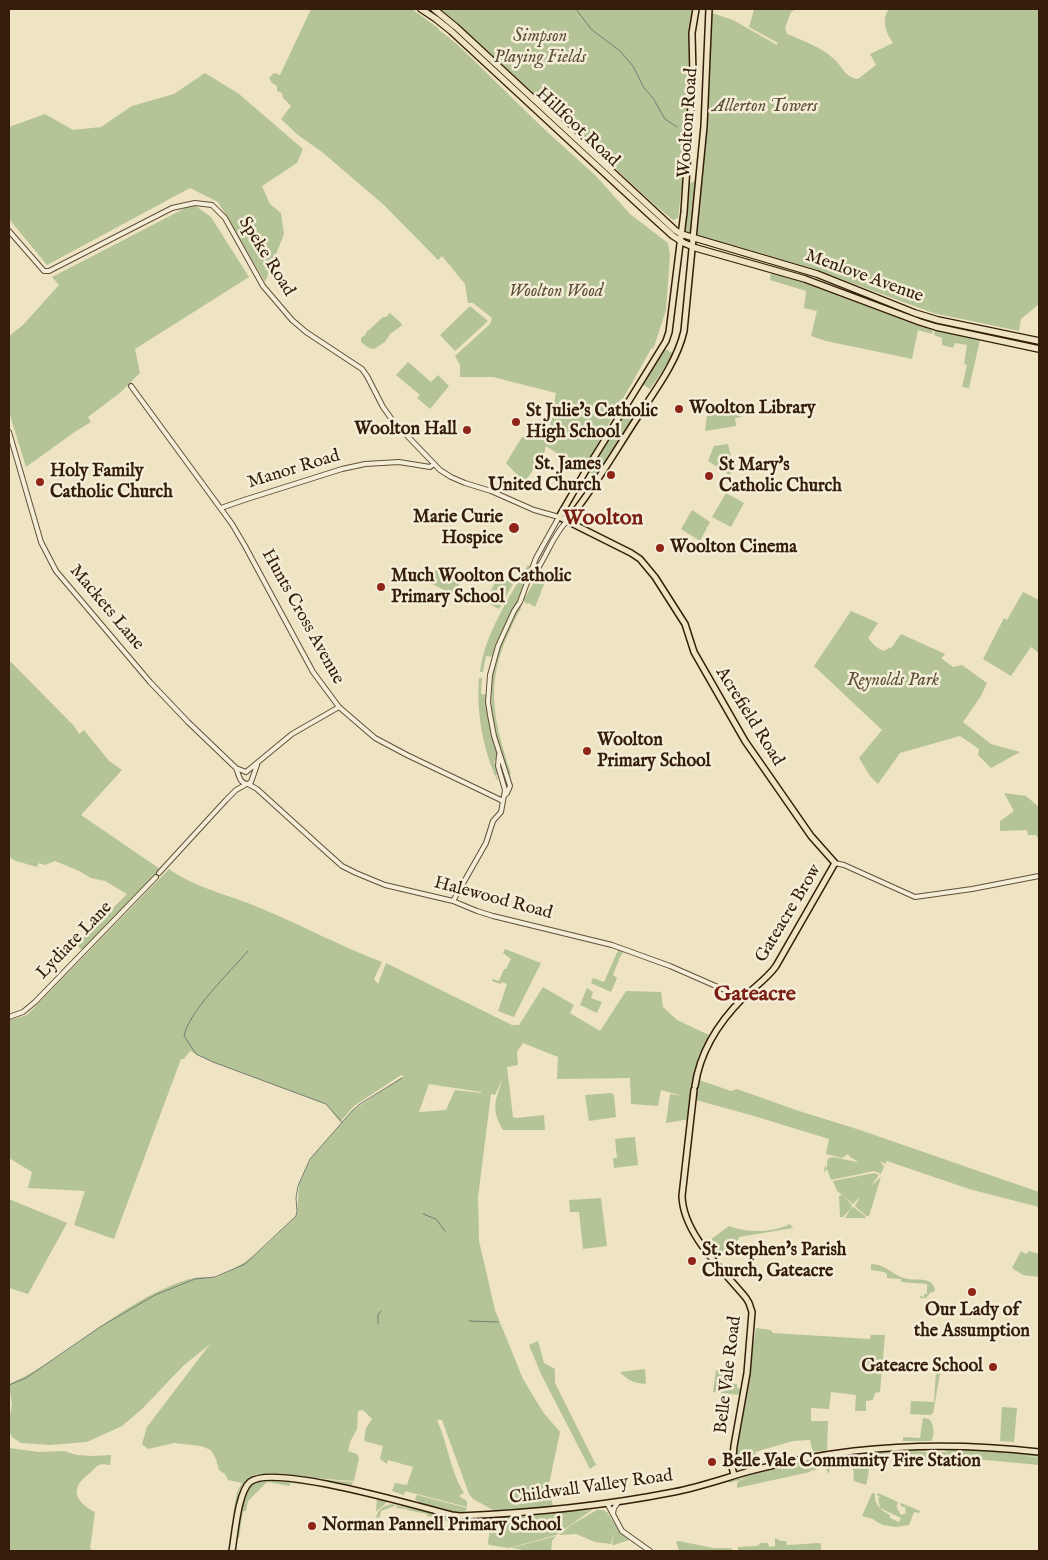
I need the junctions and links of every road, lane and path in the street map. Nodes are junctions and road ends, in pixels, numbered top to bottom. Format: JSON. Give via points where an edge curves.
{"nodes":[{"id":1,"x":422,"y":9,"type":"edge"},
{"id":2,"x":434,"y":9,"type":"edge"},
{"id":3,"x":696,"y":9,"type":"edge"},
{"id":4,"x":709,"y":9,"type":"edge"},
{"id":5,"x":682,"y":221,"type":"junction"},
{"id":6,"x":670,"y":225,"type":"junction"},
{"id":7,"x":9,"y":231,"type":"edge"},
{"id":8,"x":681,"y":234,"type":"junction"},
{"id":9,"x":692,"y":239,"type":"junction"},
{"id":10,"x":681,"y":242,"type":"junction"},
{"id":11,"x":691,"y":246,"type":"junction"},
{"id":12,"x":701,"y":250,"type":"junction"},
{"id":13,"x":690,"y":256,"type":"junction"},
{"id":14,"x":938,"y":320,"type":"junction"},
{"id":15,"x":936,"y":327,"type":"junction"},
{"id":16,"x":1039,"y":341,"type":"edge"},
{"id":17,"x":1039,"y":349,"type":"edge"},
{"id":18,"x":131,"y":386,"type":"dead end"},
{"id":19,"x":9,"y":432,"type":"edge"},
{"id":20,"x":434,"y":464,"type":"junction"},
{"id":21,"x":221,"y":508,"type":"junction"},
{"id":22,"x":560,"y":517,"type":"junction"},
{"id":23,"x":568,"y":520,"type":"junction"},
{"id":24,"x":528,"y":581,"type":"junction"},
{"id":25,"x":339,"y":707,"type":"junction"},
{"id":26,"x":256,"y":765,"type":"junction"},
{"id":27,"x":236,"y":768,"type":"junction"},
{"id":28,"x":246,"y":772,"type":"junction"},
{"id":29,"x":240,"y":779,"type":"junction"},
{"id":30,"x":252,"y":779,"type":"junction"},
{"id":31,"x":246,"y":785,"type":"junction"},
{"id":32,"x":257,"y":789,"type":"junction"},
{"id":33,"x":236,"y":790,"type":"junction"},
{"id":34,"x":503,"y":798,"type":"junction"},
{"id":35,"x":835,"y":863,"type":"junction"},
{"id":36,"x":1039,"y":876,"type":"edge"},
{"id":37,"x":453,"y":901,"type":"junction"},
{"id":38,"x":743,"y":998,"type":"junction"},
{"id":39,"x":9,"y":1016,"type":"edge"},
{"id":40,"x":1039,"y":1452,"type":"edge"},
{"id":41,"x":734,"y":1475,"type":"junction"},
{"id":42,"x":619,"y":1501,"type":"junction"},
{"id":43,"x":607,"y":1504,"type":"junction"},
{"id":44,"x":613,"y":1516,"type":"junction"},
{"id":45,"x":232,"y":1551,"type":"edge"},
{"id":46,"x":650,"y":1551,"type":"edge"}],
"edges":[{"from":1,"to":10,"type":"highway","name":"Hillfoot Road"},
{"from":2,"to":6,"type":"highway","name":"Hillfoot Road"},
{"from":3,"to":5,"type":"main road","name":"Woolton Road"},
{"from":4,"to":9,"type":"main road","name":"Woolton Road","via":[[704,126]]},
{"from":5,"to":6,"type":"main road","via":[[676,226]]},
{"from":5,"to":8,"type":"main road","name":"Woolton Road"},
{"from":6,"to":8,"type":"highway","name":"Hillfoot Road"},
{"from":7,"to":20,"type":"street","name":"Speke Road","via":[[44,271],[49,271],[172,208],[195,203],[212,205],[225,218],[264,286],[282,308],[298,326],[362,370],[393,421]]},
{"from":8,"to":9,"type":"highway","name":"Menlove Avenue"},
{"from":8,"to":10,"type":"main road","name":"Woolton Road"},
{"from":9,"to":11,"type":"main road","name":"Woolton Road"},
{"from":9,"to":14,"type":"highway","name":"Menlove Avenue","via":[[817,274]]},
{"from":10,"to":11,"type":"highway","name":"Hillfoot Road"},
{"from":10,"to":22,"type":"main road","name":"Woolton Road","via":[[671,325],[666,341]]},
{"from":11,"to":12,"type":"highway","name":"Menlove Avenue"},
{"from":11,"to":13,"type":"main road","name":"Woolton Road"},
{"from":12,"to":13,"type":"main road"},
{"from":12,"to":15,"type":"highway","name":"Menlove Avenue","via":[[800,277]]},
{"from":13,"to":23,"type":"main road","name":"Woolton Road","via":[[684,331],[679,352],[650,401]]},
{"from":14,"to":15,"type":"highway"},
{"from":14,"to":16,"type":"highway","name":"Menlove Avenue"},
{"from":15,"to":17,"type":"highway","name":"Menlove Avenue"},
{"from":18,"to":21,"type":"street","name":"Hunts Cross Avenue"},
{"from":19,"to":27,"type":"street","name":"Mackets Lane","via":[[41,542],[56,571],[150,682]]},
{"from":20,"to":21,"type":"street","name":"Manor Road","via":[[430,467],[399,462],[365,464]]},
{"from":20,"to":22,"type":"street","name":"Speke Road","via":[[451,477]]},
{"from":21,"to":25,"type":"street","name":"Hunts Cross Avenue","via":[[245,546],[312,672]]},
{"from":22,"to":23,"type":"main road","name":"Acrefield Road"},
{"from":22,"to":24,"type":"street","via":[[536,558]]},
{"from":23,"to":24,"type":"street","via":[[554,539],[539,570]]},
{"from":23,"to":35,"type":"main road","name":"Acrefield Road","via":[[632,553],[655,577],[685,624],[694,652],[745,741],[811,836]]},
{"from":24,"to":34,"type":"street","via":[[498,646],[490,676],[488,702],[500,754],[498,766],[505,790]]},
{"from":25,"to":26,"type":"street","via":[[292,734]]},
{"from":25,"to":34,"type":"street","name":"Hunts Cross Avenue","via":[[375,738]]},
{"from":26,"to":28,"type":"street"},
{"from":26,"to":30,"type":"street"},
{"from":27,"to":28,"type":"street","name":"Mackets Lane"},
{"from":27,"to":29,"type":"street","name":"Mackets Lane"},
{"from":28,"to":29,"type":"street"},
{"from":28,"to":30,"type":"street"},
{"from":29,"to":31,"type":"street"},
{"from":29,"to":33,"type":"street","name":"Lydiate Lane"},
{"from":30,"to":31,"type":"street"},
{"from":30,"to":32,"type":"street","name":"Halewood Road"},
{"from":31,"to":32,"type":"street","name":"Halewood Road"},
{"from":31,"to":33,"type":"street","name":"Lydiate Lane"},
{"from":32,"to":37,"type":"street","name":"Halewood Road","via":[[342,866],[385,885]]},
{"from":33,"to":39,"type":"street","name":"Lydiate Lane","via":[[35,1002],[23,1012]]},
{"from":34,"to":37,"type":"street","via":[[501,812],[493,821],[486,843]]},
{"from":35,"to":36,"type":"street","via":[[918,897]]},
{"from":35,"to":38,"type":"main road","name":"Gateacre Brow","via":[[776,966]]},
{"from":37,"to":38,"type":"street","name":"Halewood Road","via":[[493,916],[612,945]]},
{"from":38,"to":41,"type":"main road","name":"Belle Vale Road","via":[[711,1039],[699,1065],[682,1196],[688,1221],[702,1245],[746,1298],[752,1312],[746,1380],[734,1446]]},
{"from":40,"to":41,"type":"main road","name":"Childwall Valley Road","via":[[948,1446],[883,1448],[831,1454]]},
{"from":41,"to":42,"type":"main road","name":"Childwall Valley Road","via":[[674,1492]]},
{"from":42,"to":43,"type":"main road","name":"Childwall Valley Road"},
{"from":42,"to":44,"type":"street"},
{"from":43,"to":44,"type":"street"},
{"from":43,"to":45,"type":"main road","name":"Childwall Valley Road","via":[[460,1516],[354,1489],[259,1477],[242,1492]]},
{"from":44,"to":46,"type":"street","via":[[622,1531]]}]}
